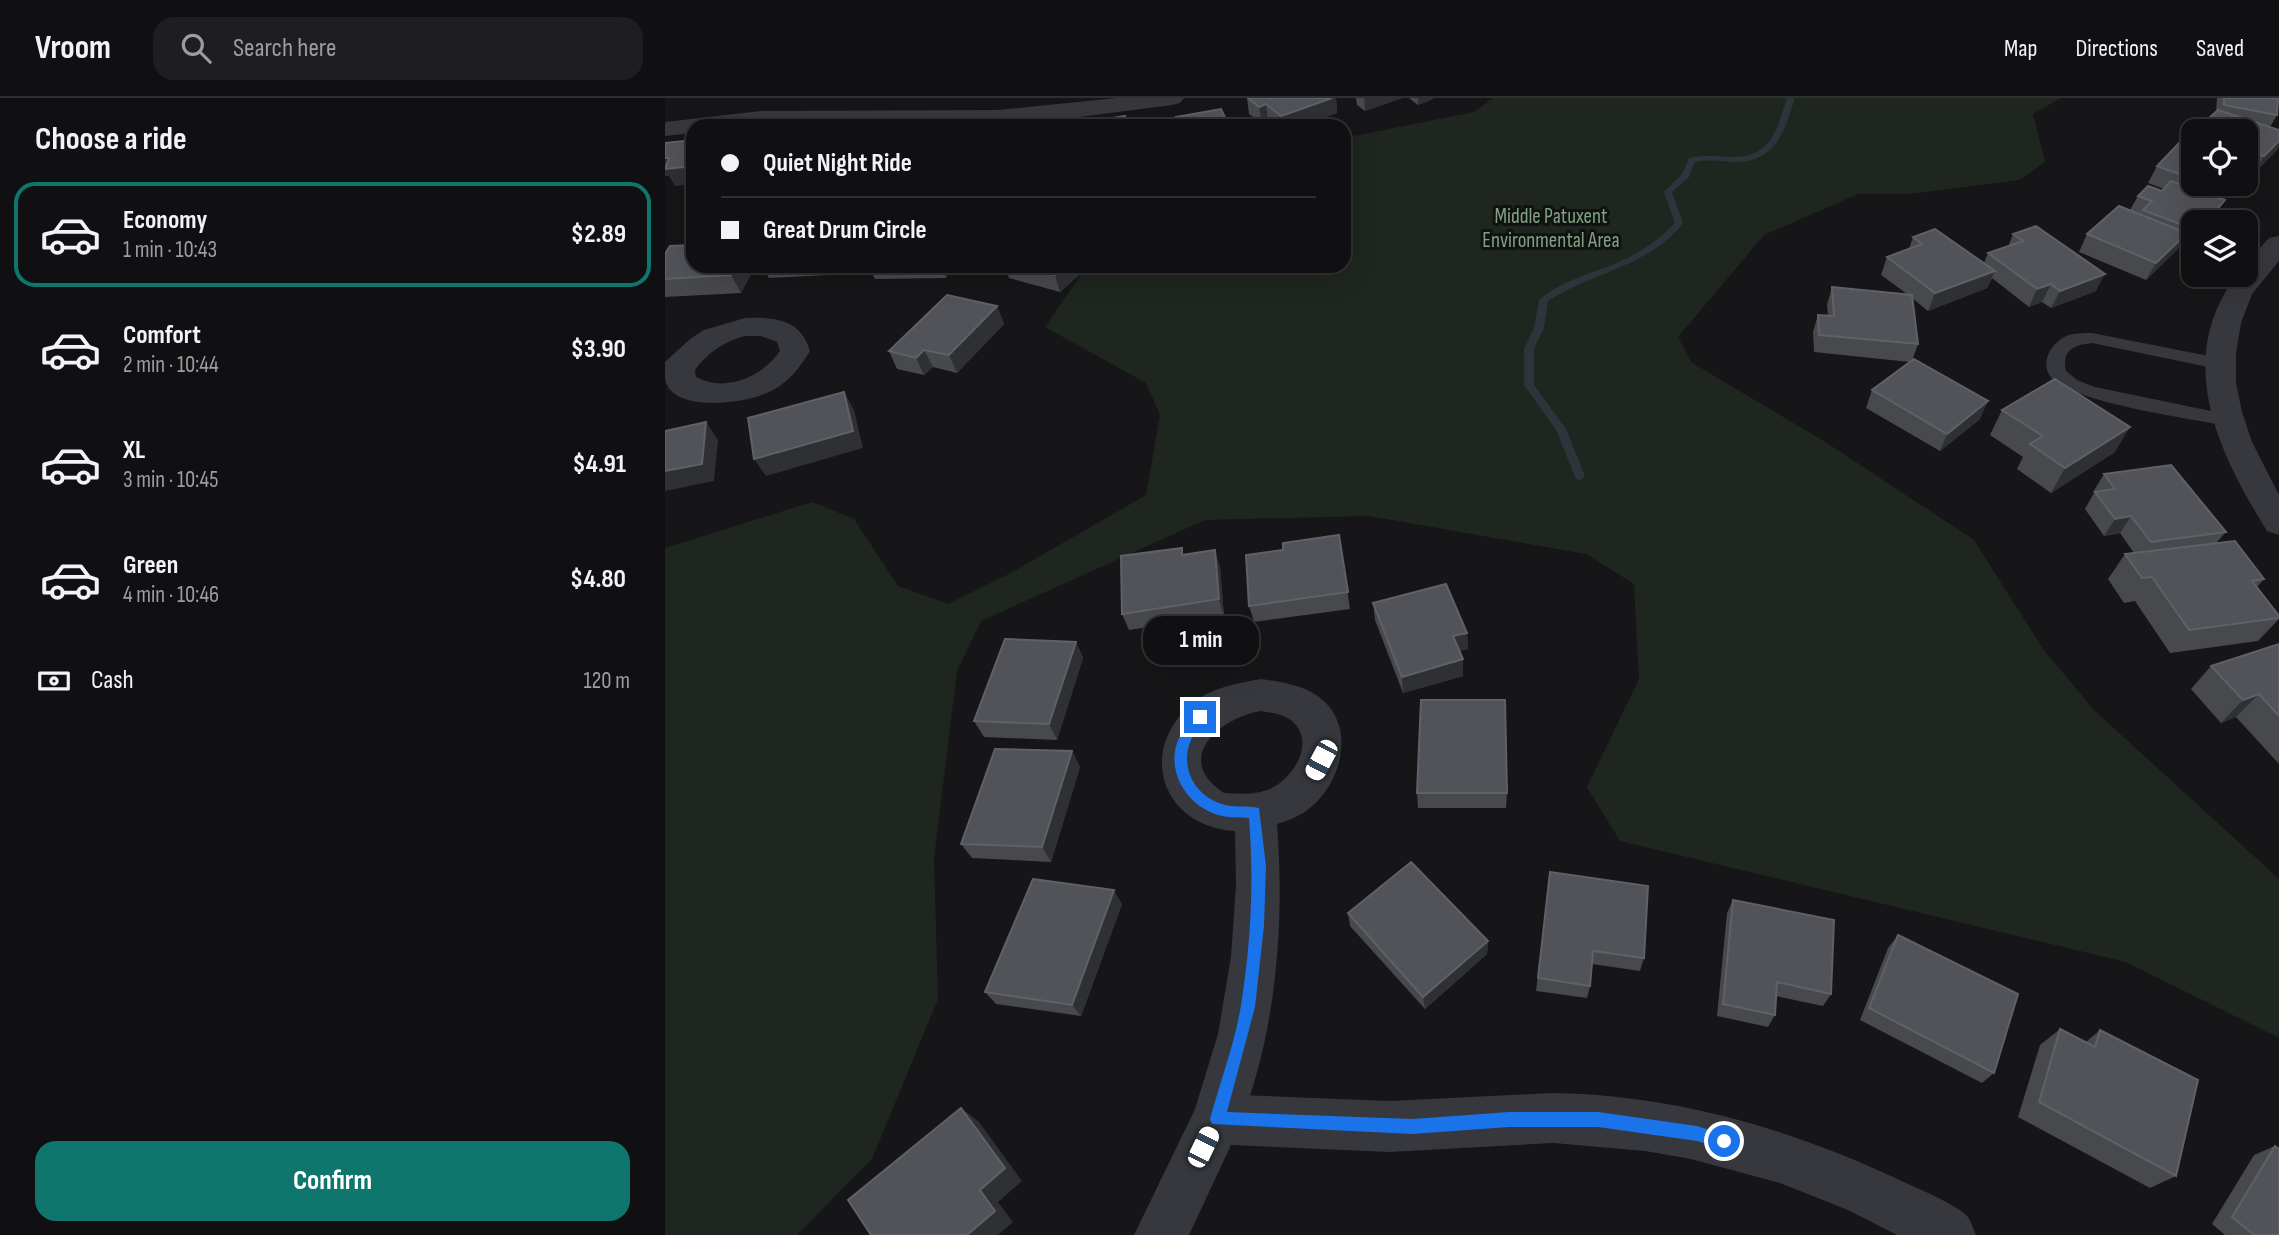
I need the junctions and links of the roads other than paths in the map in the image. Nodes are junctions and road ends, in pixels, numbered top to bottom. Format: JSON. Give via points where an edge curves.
{"nodes":[{"id":1,"x":1172,"y":98,"type":"edge"},
{"id":2,"x":1116,"y":102,"type":"edge"},
{"id":3,"x":666,"y":117,"type":"edge"},
{"id":4,"x":2279,"y":244,"type":"edge"},
{"id":5,"x":2218,"y":363,"type":"junction"},
{"id":6,"x":2228,"y":420,"type":"junction"},
{"id":7,"x":2279,"y":522,"type":"edge"},
{"id":8,"x":1255,"y":812,"type":"dead end"},
{"id":9,"x":1217,"y":1119,"type":"junction"},
{"id":10,"x":1161,"y":1235,"type":"edge"},
{"id":11,"x":1949,"y":1235,"type":"edge"}],
"edges":[{"from":1,"to":2,"type":"street"},
{"from":2,"to":3,"type":"street","via":[[998,117]]},
{"from":4,"to":5,"type":"street","via":[[2238,294]]},
{"from":5,"to":6,"type":"street"},
{"from":5,"to":6,"type":"lane","via":[[2092,338],[2072,340],[2060,348],[2055,360],[2057,373],[2091,392]]},
{"from":6,"to":7,"type":"street","via":[[2255,486]]},
{"from":8,"to":9,"type":"street","via":[[1257,926],[1248,1007]]},
{"from":9,"to":10,"type":"street"},
{"from":9,"to":11,"type":"street","via":[[1412,1126],[1509,1119],[1598,1120],[1697,1134],[1844,1179]]}]}
